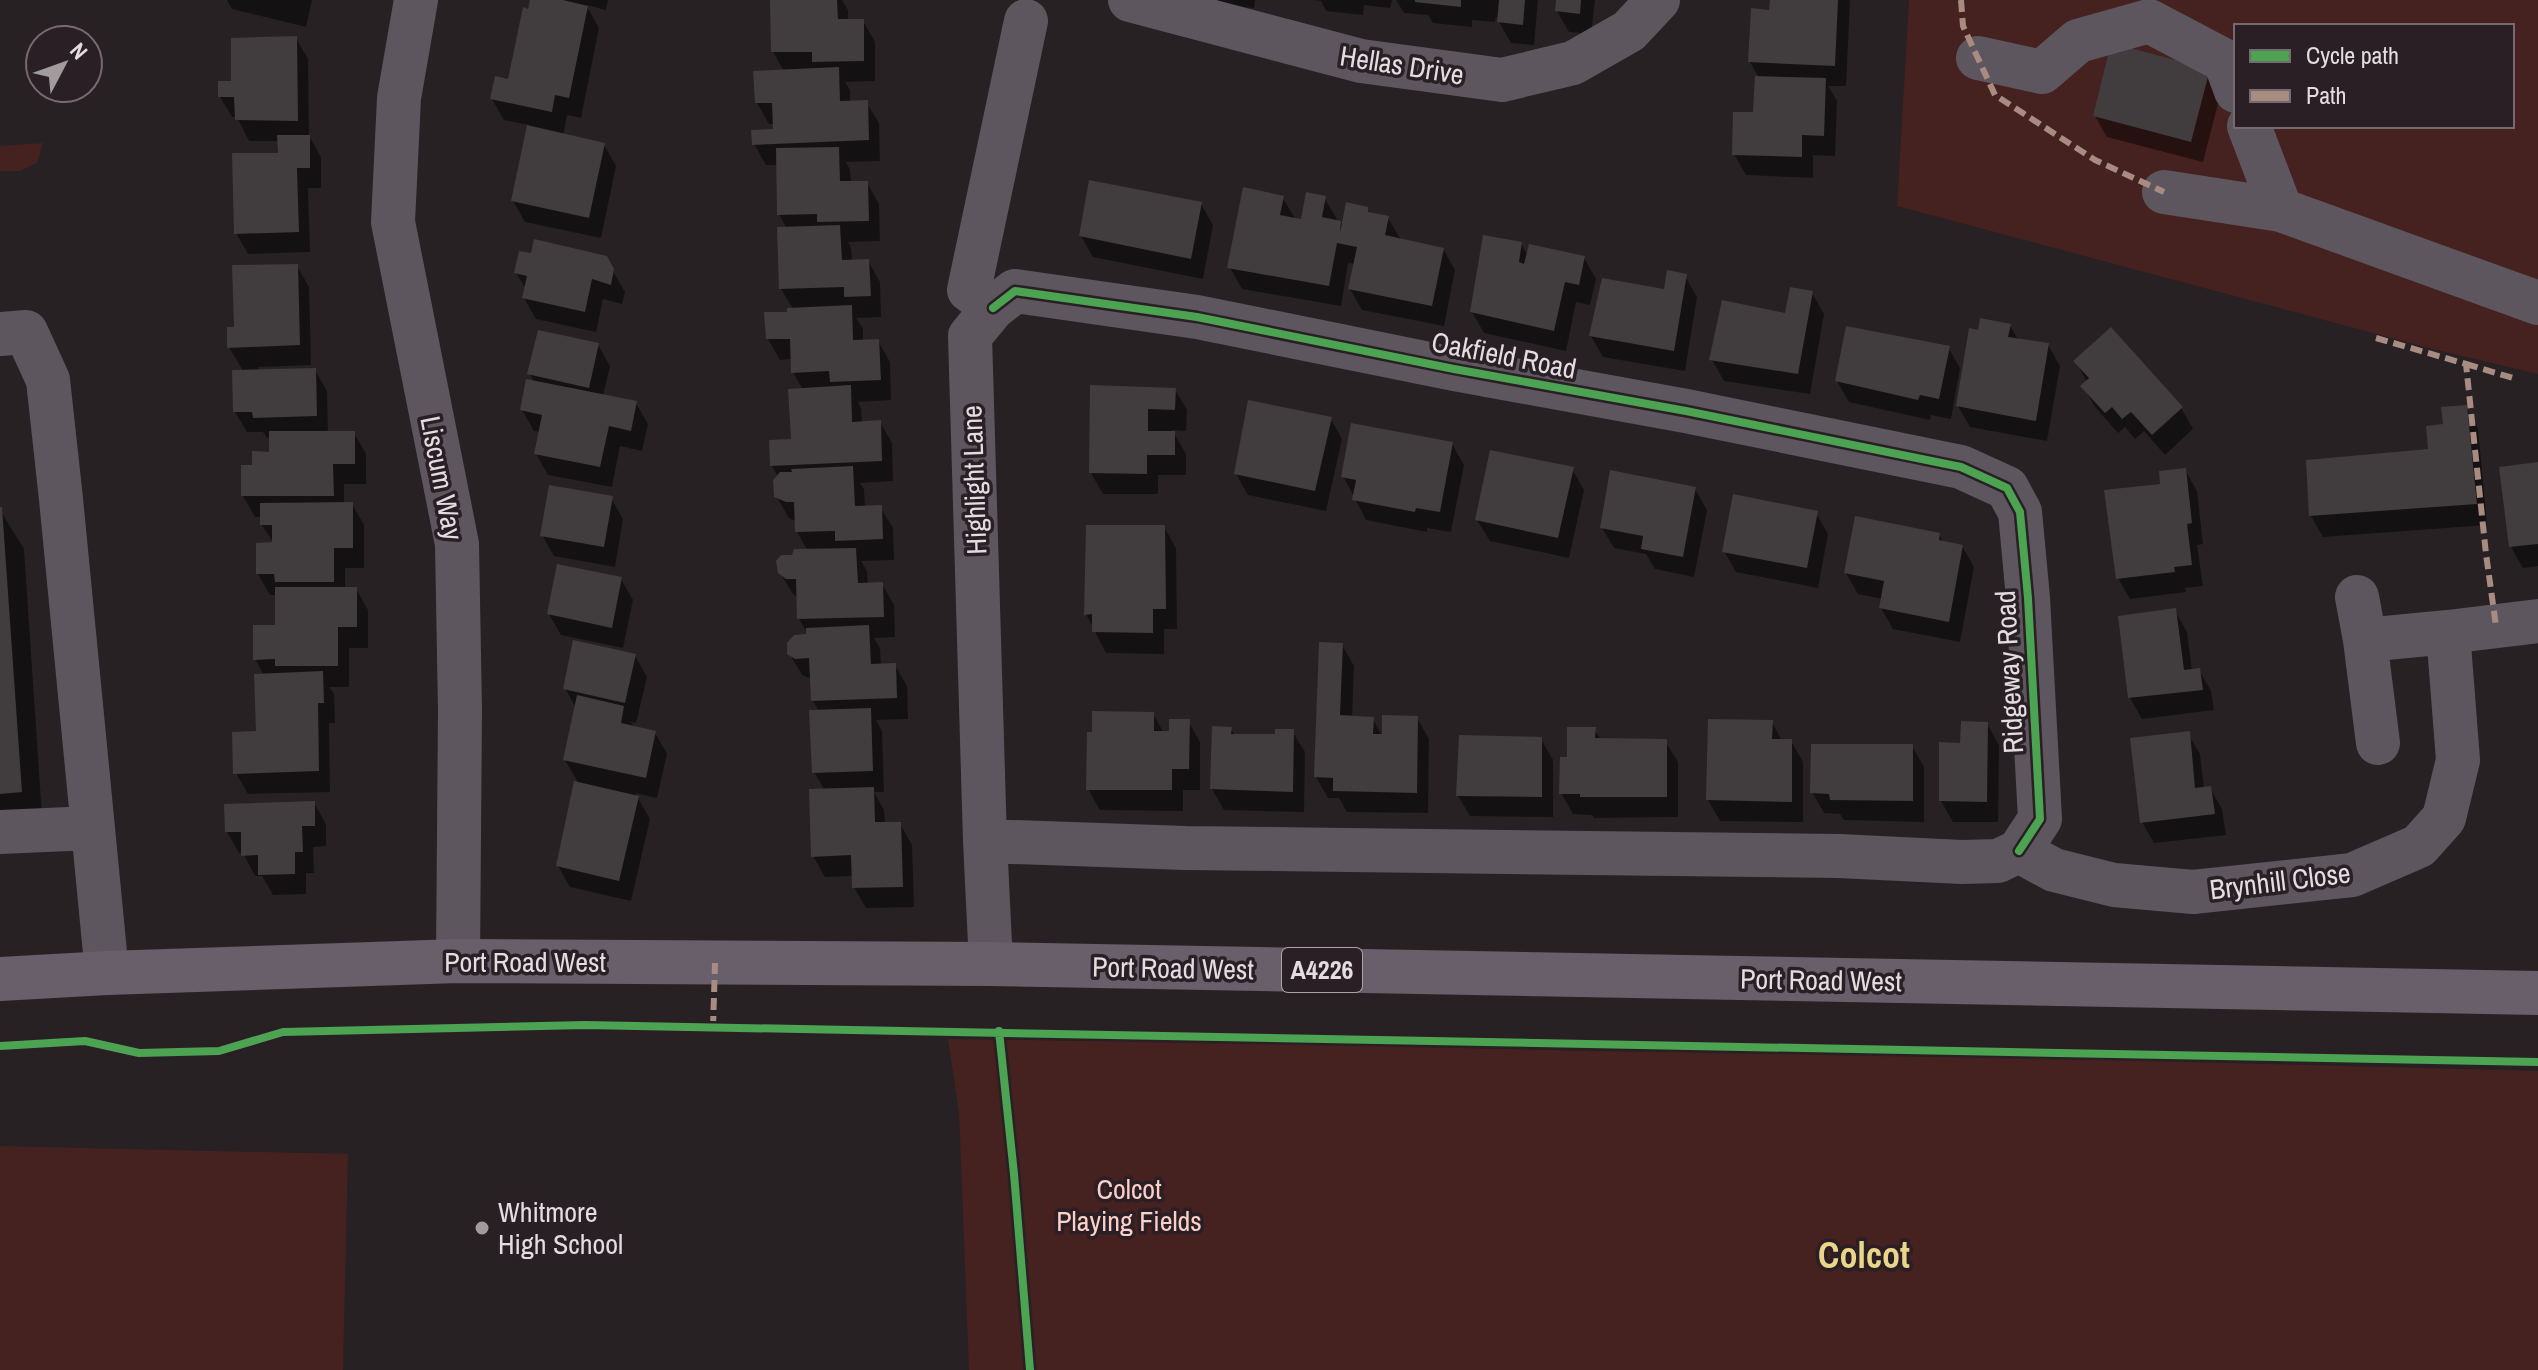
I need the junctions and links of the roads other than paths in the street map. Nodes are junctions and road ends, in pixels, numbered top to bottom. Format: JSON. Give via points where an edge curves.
{"nodes":[{"id":1,"x":416,"y":0,"type":"edge"},
{"id":2,"x":1130,"y":0,"type":"edge"},
{"id":3,"x":1658,"y":0,"type":"edge"},
{"id":4,"x":1026,"y":21,"type":"dead end"},
{"id":5,"x":1978,"y":58,"type":"dead end"},
{"id":6,"x":2234,"y":86,"type":"edge"},
{"id":7,"x":2250,"y":128,"type":"edge"},
{"id":8,"x":2164,"y":192,"type":"dead end"},
{"id":9,"x":2281,"y":210,"type":"junction"},
{"id":10,"x":2538,"y":303,"type":"edge"},
{"id":11,"x":993,"y":308,"type":"junction"},
{"id":12,"x":0,"y":334,"type":"edge"},
{"id":13,"x":2007,"y":488,"type":"joint"},
{"id":14,"x":2357,"y":597,"type":"dead end"},
{"id":15,"x":2538,"y":621,"type":"edge"},
{"id":16,"x":2448,"y":632,"type":"junction"},
{"id":17,"x":2379,"y":639,"type":"junction"},
{"id":18,"x":2378,"y":743,"type":"dead end"},
{"id":19,"x":92,"y":828,"type":"junction"},
{"id":20,"x":0,"y":832,"type":"edge"},
{"id":21,"x":985,"y":841,"type":"junction"},
{"id":22,"x":2019,"y":851,"type":"junction"},
{"id":23,"x":458,"y":961,"type":"junction"},
{"id":24,"x":991,"y":964,"type":"junction"},
{"id":25,"x":107,"y":973,"type":"junction"},
{"id":26,"x":0,"y":979,"type":"edge"},
{"id":27,"x":2538,"y":993,"type":"edge"}],
"edges":[{"from":1,"to":23,"type":"street","name":"Liscum Way","via":[[399,98],[393,222],[457,544]]},
{"from":2,"to":3,"type":"street","name":"Hellas Drive","via":[[1361,61],[1502,80],[1573,63],[1629,31]]},
{"from":4,"to":11,"type":"street","via":[[969,290]]},
{"from":5,"to":6,"type":"street","via":[[2042,72],[2078,41],[2149,21],[2225,61]]},
{"from":7,"to":9,"type":"street"},
{"from":8,"to":9,"type":"street"},
{"from":9,"to":10,"type":"street"},
{"from":11,"to":13,"type":"street","name":"Oakfield Road","via":[[1015,291],[1197,317],[1961,467]]},
{"from":11,"to":21,"type":"street","name":"Highlight Lane","via":[[970,336]]},
{"from":12,"to":19,"type":"street","via":[[26,332],[48,380]]},
{"from":13,"to":22,"type":"street","name":"Ridgeway Road","via":[[2020,512],[2040,819]]},
{"from":14,"to":17,"type":"street"},
{"from":15,"to":16,"type":"street"},
{"from":16,"to":17,"type":"street"},
{"from":16,"to":22,"type":"street","name":"Brynhill Close","via":[[2458,760],[2444,818],[2419,846],[2352,875],[2193,892],[2114,885],[2054,870]]},
{"from":17,"to":18,"type":"street"},
{"from":19,"to":20,"type":"street"},
{"from":19,"to":25,"type":"street"},
{"from":21,"to":22,"type":"street","via":[[1962,862],[1998,861]]},
{"from":21,"to":24,"type":"street","name":"Highlight Lane"},
{"from":23,"to":24,"type":"main road","name":"Port Road West","number":"A4226"},
{"from":23,"to":25,"type":"main road","name":"Port Road West","number":"A4226"},
{"from":24,"to":27,"type":"main road","name":"Port Road West","number":"A4226"},
{"from":25,"to":26,"type":"main road","name":"Port Road West","number":"A4226"}]}
